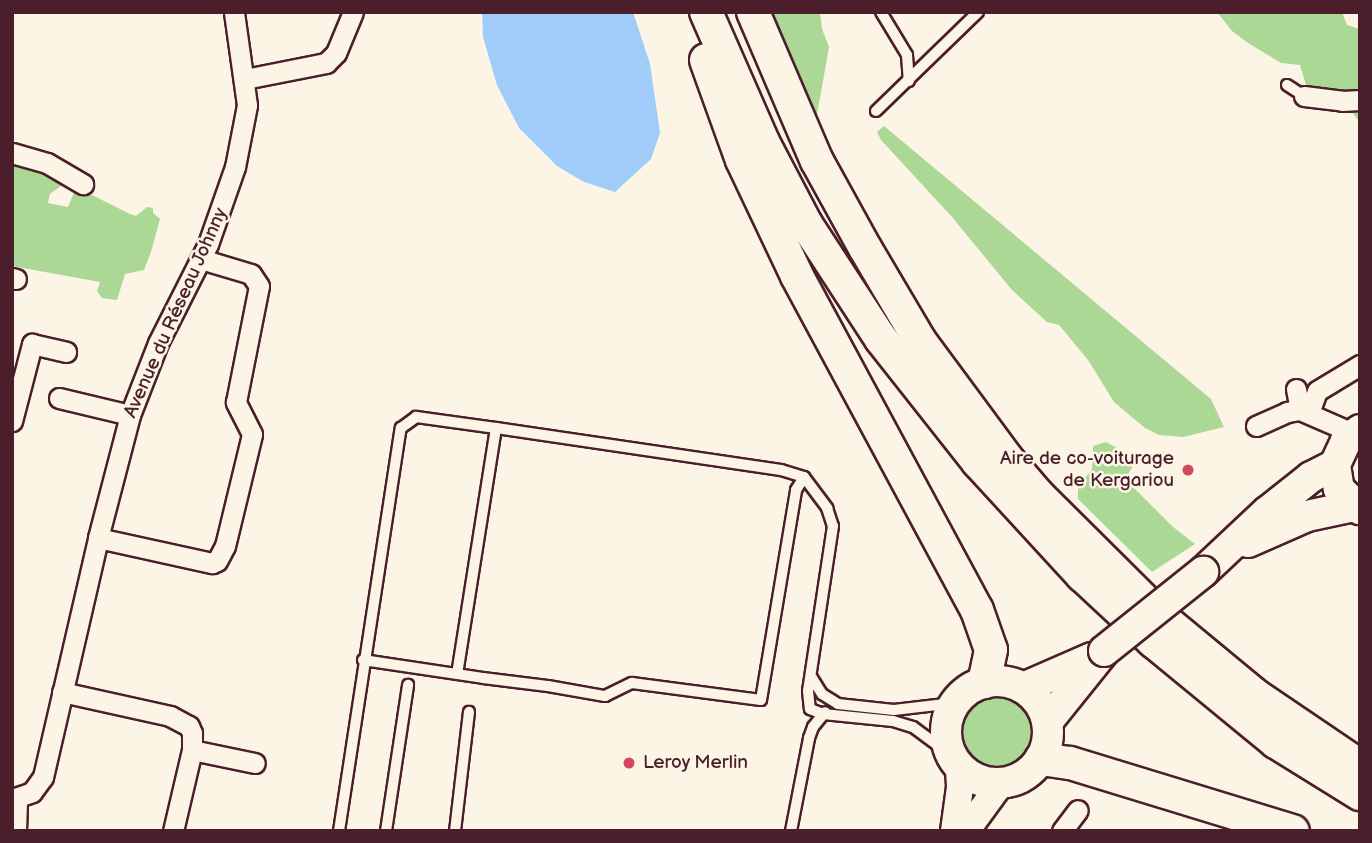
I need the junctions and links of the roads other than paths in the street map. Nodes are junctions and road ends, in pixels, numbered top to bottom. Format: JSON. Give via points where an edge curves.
{"nodes":[{"id":1,"x":234,"y":12,"type":"edge"},
{"id":2,"x":353,"y":12,"type":"edge"},
{"id":3,"x":691,"y":12,"type":"edge"},
{"id":4,"x":706,"y":12,"type":"edge"},
{"id":5,"x":753,"y":12,"type":"edge"},
{"id":6,"x":881,"y":12,"type":"edge"},
{"id":7,"x":978,"y":12,"type":"edge"},
{"id":8,"x":245,"y":79,"type":"junction"},
{"id":9,"x":908,"y":81,"type":"junction"},
{"id":10,"x":1287,"y":85,"type":"dead end"},
{"id":11,"x":1304,"y":96,"type":"joint"},
{"id":12,"x":1360,"y":100,"type":"edge"},
{"id":13,"x":876,"y":111,"type":"dead end"},
{"id":14,"x":12,"y":153,"type":"edge"},
{"id":15,"x":83,"y":184,"type":"dead end"},
{"id":16,"x":201,"y":259,"type":"junction"},
{"id":17,"x":66,"y":352,"type":"dead end"},
{"id":18,"x":1360,"y":365,"type":"edge"},
{"id":19,"x":1296,"y":388,"type":"dead end"},
{"id":20,"x":59,"y":398,"type":"dead end"},
{"id":21,"x":1304,"y":411,"type":"junction"},
{"id":22,"x":130,"y":415,"type":"junction"},
{"id":23,"x":12,"y":421,"type":"edge"},
{"id":24,"x":1256,"y":426,"type":"dead end"},
{"id":25,"x":496,"y":428,"type":"junction"},
{"id":26,"x":1347,"y":444,"type":"edge"},
{"id":27,"x":804,"y":477,"type":"junction"},
{"id":28,"x":1357,"y":508,"type":"edge"},
{"id":29,"x":97,"y":538,"type":"junction"},
{"id":30,"x":1096,"y":554,"type":"junction"},
{"id":31,"x":1212,"y":563,"type":"junction"},
{"id":32,"x":1104,"y":651,"type":"junction"},
{"id":33,"x":363,"y":660,"type":"junction"},
{"id":34,"x":410,"y":667,"type":"junction"},
{"id":35,"x":457,"y":674,"type":"junction"},
{"id":36,"x":475,"y":677,"type":"junction"},
{"id":37,"x":812,"y":678,"type":"junction"},
{"id":38,"x":984,"y":682,"type":"junction"},
{"id":39,"x":1023,"y":688,"type":"junction"},
{"id":40,"x":474,"y":689,"type":"dead end"},
{"id":41,"x":62,"y":692,"type":"junction"},
{"id":42,"x":954,"y":704,"type":"junction"},
{"id":43,"x":838,"y":705,"type":"junction"},
{"id":44,"x":469,"y":712,"type":"dead end"},
{"id":45,"x":823,"y":714,"type":"junction"},
{"id":46,"x":1047,"y":722,"type":"junction"},
{"id":47,"x":1360,"y":740,"type":"edge"},
{"id":48,"x":192,"y":750,"type":"junction"},
{"id":49,"x":1041,"y":759,"type":"junction"},
{"id":50,"x":955,"y":761,"type":"junction"},
{"id":51,"x":255,"y":763,"type":"dead end"},
{"id":52,"x":1360,"y":766,"type":"edge"},
{"id":53,"x":1001,"y":783,"type":"junction"},
{"id":54,"x":1360,"y":794,"type":"edge"},
{"id":55,"x":15,"y":799,"type":"edge"},
{"id":56,"x":1078,"y":810,"type":"dead end"},
{"id":57,"x":16,"y":831,"type":"edge"},
{"id":58,"x":173,"y":831,"type":"edge"},
{"id":59,"x":339,"y":831,"type":"edge"},
{"id":60,"x":386,"y":831,"type":"edge"},
{"id":61,"x":455,"y":831,"type":"edge"},
{"id":62,"x":791,"y":831,"type":"edge"},
{"id":63,"x":954,"y":831,"type":"edge"},
{"id":64,"x":967,"y":831,"type":"edge"},
{"id":65,"x":1062,"y":831,"type":"edge"},
{"id":66,"x":1293,"y":831,"type":"edge"}],
"edges":[{"from":1,"to":8,"type":"street","name":"Avenue du Réseau Johnny"},
{"from":2,"to":8,"type":"street","via":[[336,53],[326,63]]},
{"from":3,"to":38,"type":"highway","via":[[755,191],[977,610],[990,650]]},
{"from":4,"to":54,"type":"highway","via":[[763,142],[811,233],[881,339],[978,462],[1072,565],[1153,641],[1276,742]]},
{"from":5,"to":30,"type":"highway","via":[[817,161],[920,341],[1008,460]]},
{"from":6,"to":9,"type":"lane","via":[[906,55]]},
{"from":7,"to":9,"type":"lane"},
{"from":8,"to":16,"type":"street","name":"Avenue du Réseau Johnny","via":[[241,145]]},
{"from":9,"to":13,"type":"lane"},
{"from":10,"to":11,"type":"lane"},
{"from":11,"to":12,"type":"street"},
{"from":14,"to":15,"type":"street","via":[[47,163]]},
{"from":16,"to":22,"type":"street","name":"Avenue du Réseau Johnny","via":[[158,343]]},
{"from":16,"to":29,"type":"street","via":[[251,274],[259,286],[236,402],[252,434],[225,546],[212,563]]},
{"from":17,"to":23,"type":"street","via":[[32,344]]},
{"from":18,"to":21,"type":"street","via":[[1317,391]]},
{"from":19,"to":21,"type":"street"},
{"from":20,"to":22,"type":"street"},
{"from":21,"to":24,"type":"street","via":[[1280,414]]},
{"from":21,"to":26,"type":"street"},
{"from":22,"to":29,"type":"street","name":"Avenue du Réseau Johnny"},
{"from":25,"to":27,"type":"lane"},
{"from":25,"to":33,"type":"lane","via":[[416,417],[401,428]]},
{"from":25,"to":35,"type":"lane"},
{"from":26,"to":28,"type":"main road","via":[[1339,489]]},
{"from":26,"to":31,"type":"main road"},
{"from":27,"to":36,"type":"lane","via":[[796,490],[761,700],[632,683],[605,696]]},
{"from":27,"to":37,"type":"lane","via":[[827,508],[833,526]]},
{"from":28,"to":31,"type":"main road","via":[[1307,516]]},
{"from":29,"to":41,"type":"street","name":"Avenue du Réseau Johnny"},
{"from":30,"to":47,"type":"highway","via":[[1311,712]]},
{"from":30,"to":52,"type":"highway","via":[[1227,673]]},
{"from":31,"to":32,"type":"main road","bridge":true},
{"from":32,"to":39,"type":"main road"},
{"from":32,"to":46,"type":"main road"},
{"from":33,"to":34,"type":"lane"},
{"from":33,"to":59,"type":"lane"},
{"from":34,"to":35,"type":"lane"},
{"from":34,"to":60,"type":"lane"},
{"from":35,"to":36,"type":"lane"},
{"from":36,"to":40,"type":"lane"},
{"from":37,"to":43,"type":"lane","via":[[822,694]]},
{"from":37,"to":45,"type":"lane","via":[[807,700],[810,709]]},
{"from":38,"to":39,"type":"main road","via":[[998,680]]},
{"from":38,"to":42,"type":"main road"},
{"from":39,"to":46,"type":"main road","via":[[1043,708]]},
{"from":41,"to":48,"type":"street","via":[[179,719],[192,733]]},
{"from":41,"to":55,"type":"street","name":"Avenue du Réseau Johnny","via":[[43,777],[32,792]]},
{"from":42,"to":43,"type":"lane","via":[[894,710]]},
{"from":42,"to":50,"type":"main road","via":[[945,729]]},
{"from":43,"to":45,"type":"lane"},
{"from":44,"to":61,"type":"lane"},
{"from":45,"to":50,"type":"lane","via":[[913,727]]},
{"from":45,"to":62,"type":"lane","via":[[809,738]]},
{"from":46,"to":49,"type":"main road"},
{"from":48,"to":51,"type":"street"},
{"from":48,"to":58,"type":"street"},
{"from":49,"to":53,"type":"main road","via":[[1029,772]]},
{"from":49,"to":66,"type":"highway","via":[[1070,763]]},
{"from":50,"to":53,"type":"main road","via":[[971,777]]},
{"from":50,"to":63,"type":"main road","via":[[960,787]]},
{"from":53,"to":64,"type":"main road"},
{"from":55,"to":57,"type":"street"},
{"from":56,"to":65,"type":"street"}]}
